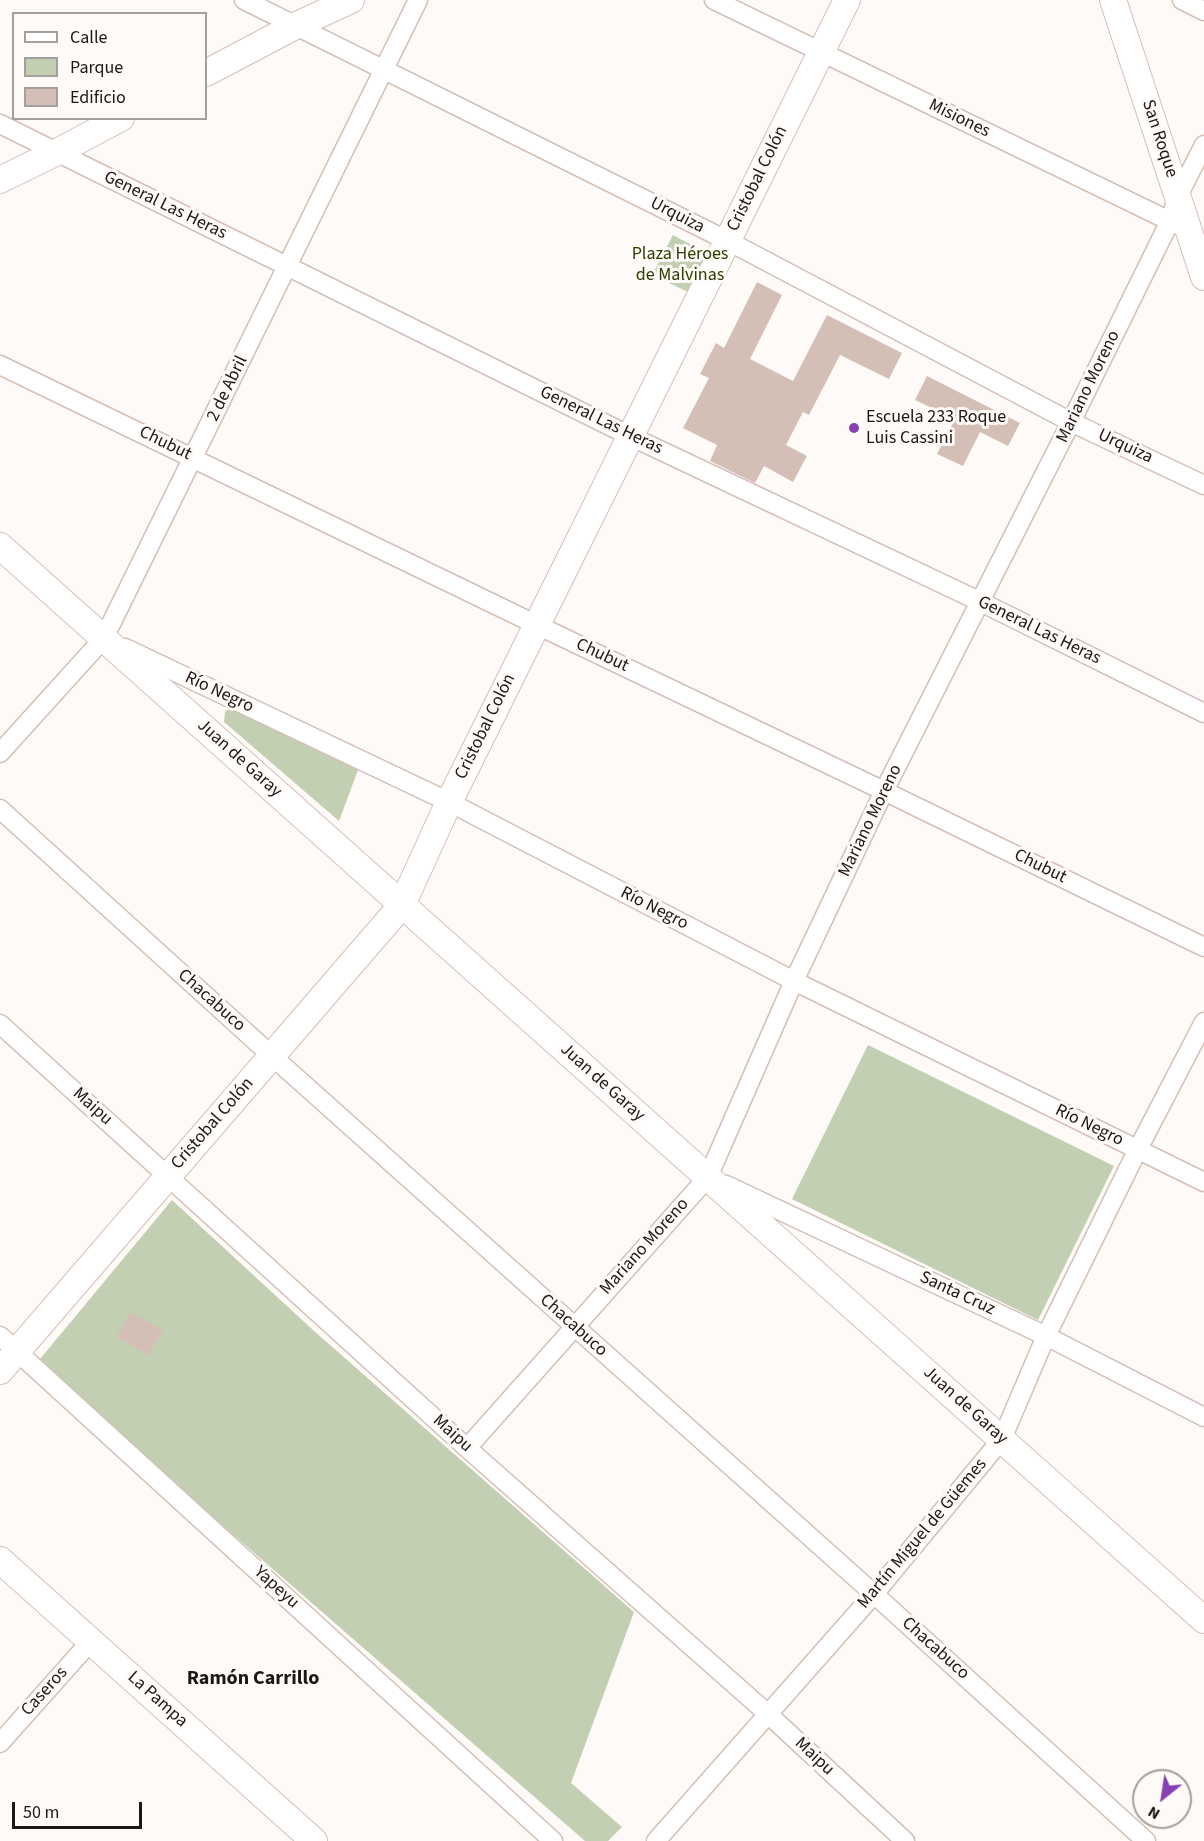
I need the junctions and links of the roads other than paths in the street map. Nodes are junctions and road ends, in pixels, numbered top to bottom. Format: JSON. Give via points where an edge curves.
{"nodes":[{"id":1,"x":244,"y":0,"type":"edge"},
{"id":2,"x":351,"y":0,"type":"edge"},
{"id":3,"x":418,"y":0,"type":"edge"},
{"id":4,"x":714,"y":0,"type":"edge"},
{"id":5,"x":847,"y":0,"type":"edge"},
{"id":6,"x":1113,"y":0,"type":"edge"},
{"id":7,"x":1182,"y":0,"type":"edge"},
{"id":8,"x":1204,"y":11,"type":"edge"},
{"id":9,"x":297,"y":25,"type":"junction"},
{"id":10,"x":820,"y":52,"type":"junction"},
{"id":11,"x":384,"y":69,"type":"junction"},
{"id":12,"x":207,"y":73,"type":"edge"},
{"id":13,"x":116,"y":120,"type":"edge"},
{"id":14,"x":0,"y":124,"type":"edge"},
{"id":15,"x":1204,"y":145,"type":"edge"},
{"id":16,"x":57,"y":152,"type":"junction"},
{"id":17,"x":0,"y":180,"type":"edge"},
{"id":18,"x":1178,"y":196,"type":"junction"},
{"id":19,"x":1187,"y":230,"type":"edge"},
{"id":20,"x":728,"y":241,"type":"junction"},
{"id":21,"x":288,"y":266,"type":"junction"},
{"id":22,"x":1204,"y":277,"type":"edge"},
{"id":23,"x":0,"y":365,"type":"edge"},
{"id":24,"x":1071,"y":423,"type":"junction"},
{"id":25,"x":630,"y":436,"type":"junction"},
{"id":26,"x":194,"y":458,"type":"junction"},
{"id":27,"x":1204,"y":485,"type":"edge"},
{"id":28,"x":0,"y":546,"type":"edge"},
{"id":29,"x":981,"y":602,"type":"junction"},
{"id":30,"x":537,"y":625,"type":"junction"},
{"id":31,"x":104,"y":639,"type":"junction"},
{"id":32,"x":1204,"y":712,"type":"edge"},
{"id":33,"x":0,"y":753,"type":"edge"},
{"id":34,"x":884,"y":791,"type":"junction"},
{"id":35,"x":449,"y":802,"type":"junction"},
{"id":36,"x":0,"y":809,"type":"edge"},
{"id":37,"x":402,"y":904,"type":"junction"},
{"id":38,"x":1204,"y":947,"type":"edge"},
{"id":39,"x":794,"y":981,"type":"junction"},
{"id":40,"x":1204,"y":1022,"type":"edge"},
{"id":41,"x":0,"y":1024,"type":"edge"},
{"id":42,"x":272,"y":1056,"type":"junction"},
{"id":43,"x":1138,"y":1149,"type":"junction"},
{"id":44,"x":169,"y":1176,"type":"junction"},
{"id":45,"x":708,"y":1177,"type":"junction"},
{"id":46,"x":1204,"y":1182,"type":"edge"},
{"id":47,"x":574,"y":1327,"type":"junction"},
{"id":48,"x":1046,"y":1336,"type":"junction"},
{"id":49,"x":9,"y":1344,"type":"edge"},
{"id":50,"x":0,"y":1371,"type":"edge"},
{"id":51,"x":1204,"y":1417,"type":"edge"},
{"id":52,"x":1002,"y":1439,"type":"junction"},
{"id":53,"x":467,"y":1448,"type":"junction"},
{"id":54,"x":0,"y":1560,"type":"edge"},
{"id":55,"x":874,"y":1594,"type":"junction"},
{"id":56,"x":1204,"y":1620,"type":"edge"},
{"id":57,"x":91,"y":1641,"type":"junction"},
{"id":58,"x":768,"y":1714,"type":"junction"},
{"id":59,"x":0,"y":1743,"type":"edge"},
{"id":60,"x":314,"y":1841,"type":"edge"},
{"id":61,"x":553,"y":1841,"type":"edge"},
{"id":62,"x":656,"y":1841,"type":"edge"},
{"id":63,"x":905,"y":1841,"type":"edge"},
{"id":64,"x":1146,"y":1841,"type":"edge"}],
"edges":[{"from":1,"to":9,"type":"street","name":"Urquiza"},
{"from":2,"to":9,"type":"street"},
{"from":3,"to":11,"type":"street","name":"2 de Abril"},
{"from":4,"to":10,"type":"street","name":"Misiones"},
{"from":5,"to":10,"type":"street","name":"Cristobal Colón"},
{"from":6,"to":18,"type":"street","name":"San Roque"},
{"from":7,"to":8,"type":"street"},
{"from":9,"to":11,"type":"street","name":"Urquiza"},
{"from":9,"to":12,"type":"street"},
{"from":10,"to":19,"type":"street","name":"Misiones"},
{"from":10,"to":20,"type":"street","name":"Cristobal Colón"},
{"from":11,"to":20,"type":"street","name":"Urquiza"},
{"from":11,"to":21,"type":"street","name":"2 de Abril"},
{"from":13,"to":16,"type":"street"},
{"from":14,"to":16,"type":"street","name":"General Las Heras"},
{"from":15,"to":18,"type":"street"},
{"from":16,"to":17,"type":"street"},
{"from":16,"to":21,"type":"street","name":"General Las Heras"},
{"from":18,"to":19,"type":"street","name":"San Roque"},
{"from":19,"to":22,"type":"street","name":"San Roque"},
{"from":19,"to":24,"type":"street","name":"Mariano Moreno"},
{"from":20,"to":24,"type":"street","name":"Urquiza"},
{"from":20,"to":25,"type":"street","name":"Cristobal Colón"},
{"from":21,"to":25,"type":"street","name":"General Las Heras"},
{"from":21,"to":26,"type":"street","name":"2 de Abril"},
{"from":23,"to":26,"type":"street","name":"Chubut"},
{"from":24,"to":27,"type":"street","name":"Urquiza"},
{"from":24,"to":29,"type":"street","name":"Mariano Moreno"},
{"from":25,"to":29,"type":"street","name":"General Las Heras"},
{"from":25,"to":30,"type":"street","name":"Cristobal Colón"},
{"from":26,"to":30,"type":"street","name":"Chubut"},
{"from":26,"to":31,"type":"street","name":"2 de Abril"},
{"from":28,"to":31,"type":"street","name":"Juan de Garay"},
{"from":29,"to":32,"type":"street","name":"General Las Heras"},
{"from":29,"to":34,"type":"street","name":"Mariano Moreno"},
{"from":30,"to":34,"type":"street","name":"Chubut"},
{"from":30,"to":35,"type":"street","name":"Cristobal Colón"},
{"from":31,"to":33,"type":"street","name":"2 de Abril"},
{"from":31,"to":35,"type":"street","name":"Río Negro"},
{"from":31,"to":37,"type":"street","name":"Juan de Garay"},
{"from":34,"to":38,"type":"street","name":"Chubut"},
{"from":34,"to":39,"type":"street","name":"Mariano Moreno"},
{"from":35,"to":37,"type":"street","name":"Cristobal Colón"},
{"from":35,"to":39,"type":"street","name":"Río Negro"},
{"from":36,"to":42,"type":"street","name":"Chacabuco"},
{"from":37,"to":42,"type":"street","name":"Cristobal Colón"},
{"from":37,"to":45,"type":"street","name":"Juan de Garay"},
{"from":39,"to":43,"type":"street","name":"Río Negro"},
{"from":39,"to":45,"type":"street","name":"Mariano Moreno"},
{"from":40,"to":43,"type":"street","name":"Martín Miguel de Güemes"},
{"from":41,"to":44,"type":"street","name":"Maipu"},
{"from":42,"to":44,"type":"street","name":"Cristobal Colón"},
{"from":42,"to":47,"type":"street","name":"Chacabuco"},
{"from":43,"to":46,"type":"street","name":"Río Negro"},
{"from":43,"to":48,"type":"street","name":"Martín Miguel de Güemes"},
{"from":44,"to":49,"type":"street","name":"Cristobal Colón"},
{"from":44,"to":53,"type":"street","name":"Maipu"},
{"from":45,"to":47,"type":"street","name":"Mariano Moreno"},
{"from":45,"to":48,"type":"street","name":"Santa Cruz"},
{"from":45,"to":52,"type":"street","name":"Juan de Garay"},
{"from":47,"to":53,"type":"street","name":"Mariano Moreno"},
{"from":47,"to":55,"type":"street","name":"Chacabuco"},
{"from":48,"to":51,"type":"street","name":"Santa Cruz"},
{"from":48,"to":52,"type":"street","name":"Martín Miguel de Güemes"},
{"from":49,"to":50,"type":"street","name":"Cristobal Colón"},
{"from":49,"to":61,"type":"street","name":"Yapeyu"},
{"from":52,"to":55,"type":"street","name":"Martín Miguel de Güemes"},
{"from":52,"to":56,"type":"street","name":"Juan de Garay"},
{"from":53,"to":58,"type":"street","name":"Maipu"},
{"from":54,"to":57,"type":"street","name":"La Pampa"},
{"from":55,"to":58,"type":"street","name":"Martín Miguel de Güemes"},
{"from":55,"to":64,"type":"street","name":"Chacabuco"},
{"from":57,"to":59,"type":"street","name":"Caseros"},
{"from":57,"to":60,"type":"street","name":"La Pampa"},
{"from":58,"to":62,"type":"street","name":"Martín Miguel de Güemes"},
{"from":58,"to":63,"type":"street","name":"Maipu"}]}
